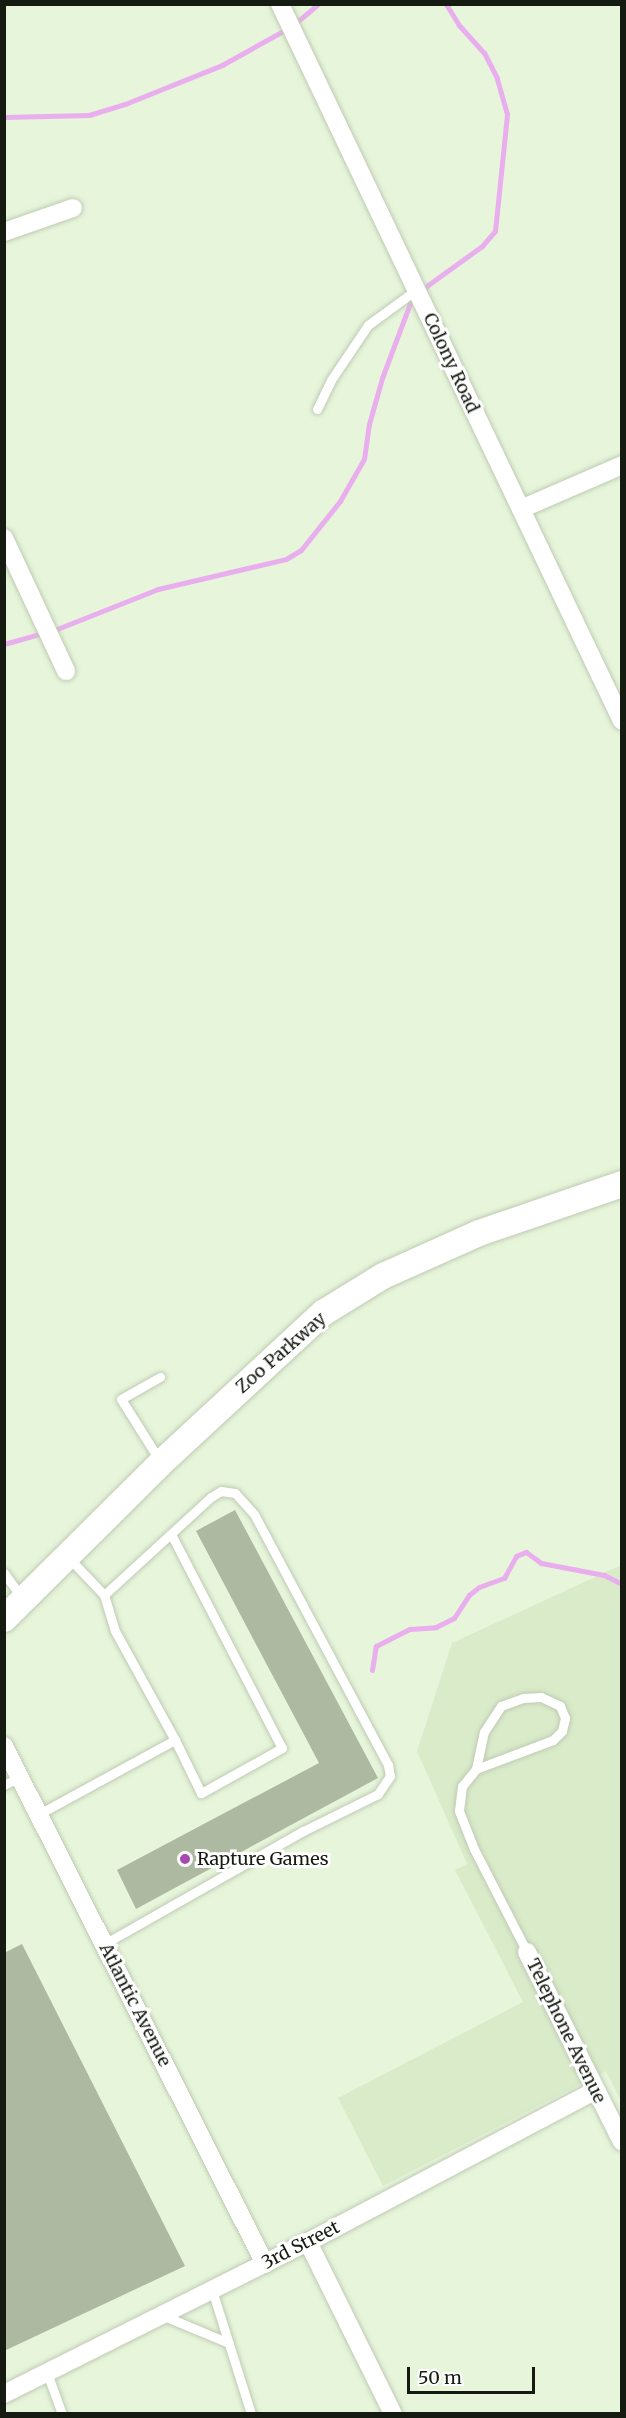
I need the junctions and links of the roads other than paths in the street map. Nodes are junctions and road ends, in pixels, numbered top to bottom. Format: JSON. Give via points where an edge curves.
{"nodes":[{"id":1,"x":280,"y":4,"type":"edge"},
{"id":2,"x":73,"y":208,"type":"dead end"},
{"id":3,"x":4,"y":232,"type":"edge"},
{"id":4,"x":416,"y":290,"type":"junction"},
{"id":5,"x":317,"y":409,"type":"dead end"},
{"id":6,"x":621,"y":465,"type":"edge"},
{"id":7,"x":521,"y":509,"type":"junction"},
{"id":8,"x":4,"y":538,"type":"edge"},
{"id":9,"x":66,"y":671,"type":"dead end"},
{"id":10,"x":621,"y":721,"type":"edge"},
{"id":11,"x":621,"y":1184,"type":"edge"},
{"id":12,"x":160,"y":1377,"type":"dead end"},
{"id":13,"x":161,"y":1462,"type":"junction"},
{"id":14,"x":171,"y":1534,"type":"junction"},
{"id":15,"x":68,"y":1557,"type":"junction"},
{"id":16,"x":4,"y":1574,"type":"edge"},
{"id":17,"x":104,"y":1595,"type":"junction"},
{"id":18,"x":23,"y":1600,"type":"junction"},
{"id":19,"x":4,"y":1619,"type":"edge"},
{"id":20,"x":175,"y":1740,"type":"junction"},
{"id":21,"x":4,"y":1746,"type":"edge"},
{"id":22,"x":476,"y":1769,"type":"junction"},
{"id":23,"x":12,"y":1781,"type":"edge"},
{"id":24,"x":39,"y":1814,"type":"junction"},
{"id":25,"x":104,"y":1944,"type":"junction"},
{"id":26,"x":527,"y":1952,"type":"joint"},
{"id":27,"x":594,"y":2091,"type":"junction"},
{"id":28,"x":621,"y":2142,"type":"edge"},
{"id":29,"x":308,"y":2242,"type":"junction"},
{"id":30,"x":265,"y":2264,"type":"junction"},
{"id":31,"x":212,"y":2290,"type":"junction"},
{"id":32,"x":163,"y":2315,"type":"junction"},
{"id":33,"x":229,"y":2343,"type":"junction"},
{"id":34,"x":47,"y":2373,"type":"junction"},
{"id":35,"x":4,"y":2394,"type":"edge"},
{"id":36,"x":62,"y":2414,"type":"edge"},
{"id":37,"x":251,"y":2414,"type":"edge"},
{"id":38,"x":393,"y":2414,"type":"edge"}],
"edges":[{"from":1,"to":4,"type":"street","name":"Colony Road"},
{"from":2,"to":3,"type":"street"},
{"from":4,"to":5,"type":"lane","via":[[368,325],[331,380]]},
{"from":4,"to":7,"type":"street","name":"Colony Road"},
{"from":6,"to":7,"type":"street"},
{"from":7,"to":10,"type":"street","name":"Colony Road"},
{"from":8,"to":9,"type":"street"},
{"from":11,"to":13,"type":"main road","name":"Zoo Parkway","via":[[479,1233],[383,1276],[323,1313]]},
{"from":12,"to":13,"type":"lane","via":[[121,1399]]},
{"from":13,"to":15,"type":"main road","name":"Zoo Parkway"},
{"from":14,"to":17,"type":"lane"},
{"from":14,"to":20,"type":"lane","via":[[282,1748],[201,1793]]},
{"from":14,"to":25,"type":"lane","via":[[221,1491],[235,1494],[245,1502],[388,1765],[390,1776],[378,1794],[303,1831]]},
{"from":15,"to":17,"type":"lane"},
{"from":15,"to":18,"type":"main road","name":"Zoo Parkway"},
{"from":16,"to":18,"type":"lane"},
{"from":17,"to":20,"type":"lane","via":[[115,1631]]},
{"from":18,"to":19,"type":"main road","name":"Zoo Parkway"},
{"from":20,"to":24,"type":"lane"},
{"from":21,"to":23,"type":"street","name":"Atlantic Avenue"},
{"from":22,"to":22,"type":"lane","via":[[553,1740],[562,1731],[565,1718],[560,1707],[541,1697],[501,1706],[484,1732]]},
{"from":22,"to":26,"type":"lane","via":[[462,1786],[459,1811]]},
{"from":23,"to":24,"type":"street","name":"Atlantic Avenue"},
{"from":24,"to":25,"type":"street","name":"Atlantic Avenue"},
{"from":25,"to":30,"type":"street","name":"Atlantic Avenue"},
{"from":26,"to":27,"type":"street","name":"Telephone Avenue"},
{"from":27,"to":28,"type":"street","name":"Telephone Avenue"},
{"from":27,"to":29,"type":"street","name":"3rd Street"},
{"from":29,"to":30,"type":"street","name":"3rd Street"},
{"from":29,"to":38,"type":"street"},
{"from":30,"to":31,"type":"street","name":"3rd Street"},
{"from":31,"to":32,"type":"street","name":"3rd Street"},
{"from":31,"to":33,"type":"lane"},
{"from":32,"to":33,"type":"lane"},
{"from":32,"to":34,"type":"street","name":"3rd Street"},
{"from":33,"to":37,"type":"lane"},
{"from":34,"to":35,"type":"street","name":"3rd Street"},
{"from":34,"to":36,"type":"lane"}]}
